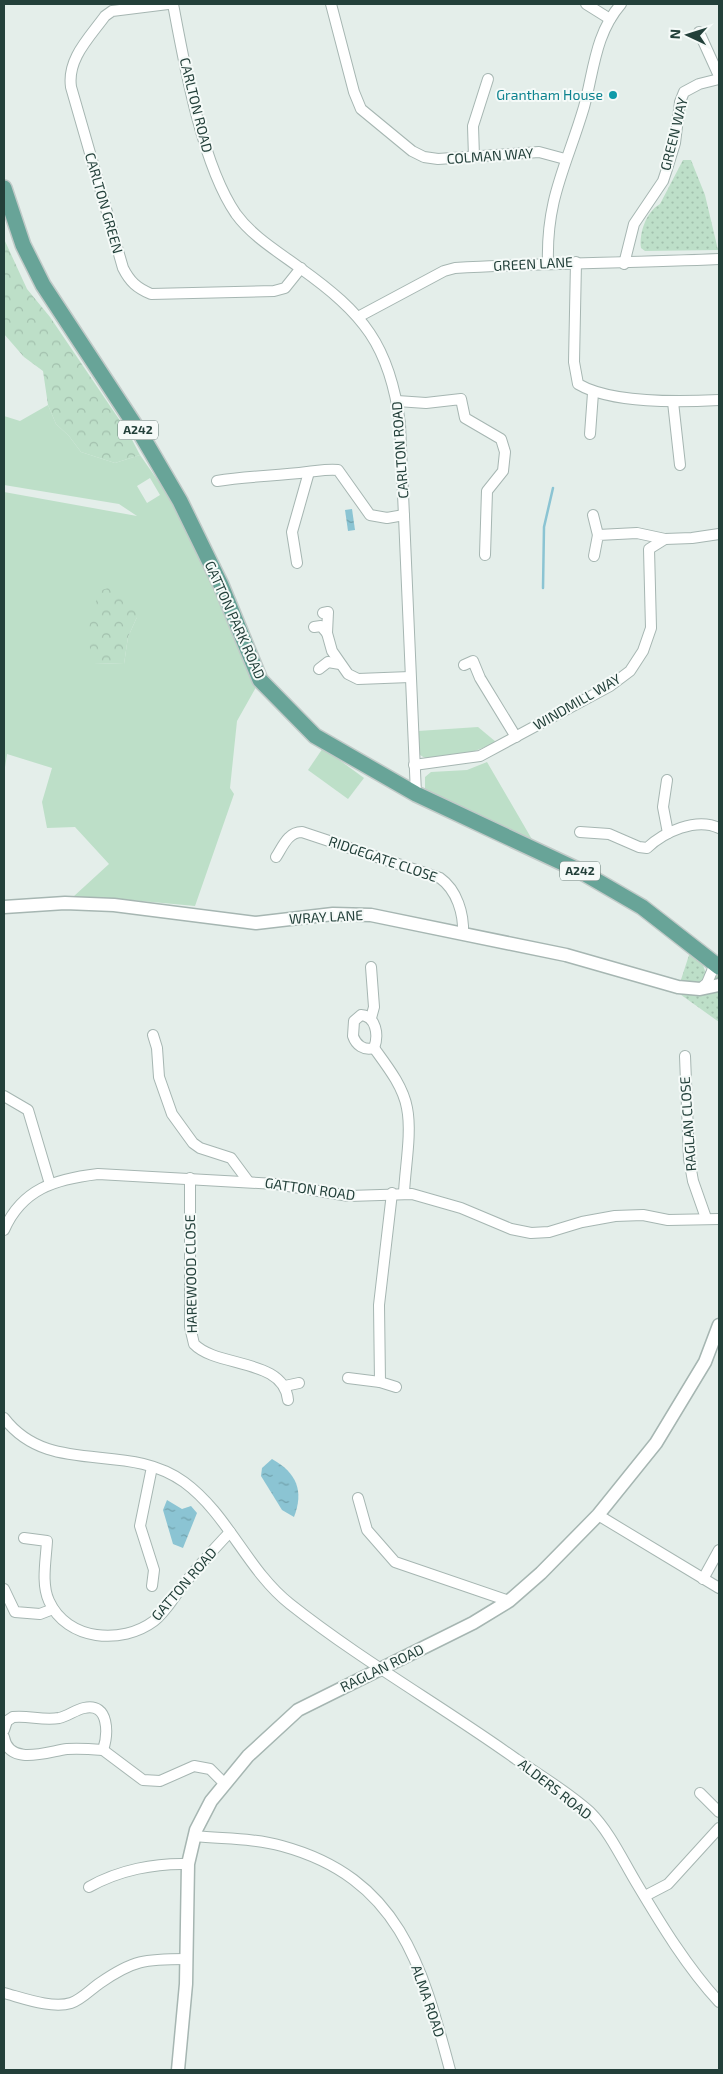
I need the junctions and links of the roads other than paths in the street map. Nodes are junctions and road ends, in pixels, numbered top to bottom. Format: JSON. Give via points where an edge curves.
{"nodes":[{"id":1,"x":168,"y":4,"type":"edge"},
{"id":2,"x":173,"y":4,"type":"edge"},
{"id":3,"x":331,"y":4,"type":"edge"},
{"id":4,"x":586,"y":4,"type":"edge"},
{"id":5,"x":621,"y":4,"type":"edge"},
{"id":6,"x":610,"y":18,"type":"junction"},
{"id":7,"x":699,"y":32,"type":"dead end"},
{"id":8,"x":719,"y":78,"type":"edge"},
{"id":9,"x":488,"y":79,"type":"dead end"},
{"id":10,"x":474,"y":157,"type":"junction"},
{"id":11,"x":565,"y":159,"type":"junction"},
{"id":12,"x":4,"y":188,"type":"edge"},
{"id":13,"x":719,"y":259,"type":"edge"},
{"id":14,"x":548,"y":262,"type":"junction"},
{"id":15,"x":576,"y":262,"type":"junction"},
{"id":16,"x":624,"y":264,"type":"junction"},
{"id":17,"x":301,"y":268,"type":"junction"},
{"id":18,"x":358,"y":317,"type":"junction"},
{"id":19,"x":593,"y":393,"type":"junction"},
{"id":20,"x":719,"y":400,"type":"edge"},
{"id":21,"x":397,"y":401,"type":"junction"},
{"id":22,"x":673,"y":402,"type":"junction"},
{"id":23,"x":590,"y":434,"type":"dead end"},
{"id":24,"x":680,"y":465,"type":"dead end"},
{"id":25,"x":309,"y":472,"type":"junction"},
{"id":26,"x":217,"y":482,"type":"dead end"},
{"id":27,"x":404,"y":515,"type":"junction"},
{"id":28,"x":593,"y":515,"type":"dead end"},
{"id":29,"x":637,"y":533,"type":"junction"},
{"id":30,"x":719,"y":534,"type":"edge"},
{"id":31,"x":598,"y":535,"type":"junction"},
{"id":32,"x":665,"y":539,"type":"junction"},
{"id":33,"x":649,"y":549,"type":"junction"},
{"id":34,"x":485,"y":555,"type":"dead end"},
{"id":35,"x":594,"y":556,"type":"dead end"},
{"id":36,"x":297,"y":563,"type":"dead end"},
{"id":37,"x":323,"y":613,"type":"dead end"},
{"id":38,"x":314,"y":627,"type":"dead end"},
{"id":39,"x":327,"y":633,"type":"junction"},
{"id":40,"x":472,"y":661,"type":"dead end"},
{"id":41,"x":340,"y":664,"type":"junction"},
{"id":42,"x":319,"y":669,"type":"dead end"},
{"id":43,"x":410,"y":677,"type":"junction"},
{"id":44,"x":516,"y":737,"type":"junction"},
{"id":45,"x":414,"y":765,"type":"junction"},
{"id":46,"x":667,"y":780,"type":"dead end"},
{"id":47,"x":416,"y":794,"type":"junction"},
{"id":48,"x":719,"y":828,"type":"edge"},
{"id":49,"x":580,"y":832,"type":"dead end"},
{"id":50,"x":668,"y":833,"type":"junction"},
{"id":51,"x":276,"y":857,"type":"dead end"},
{"id":52,"x":4,"y":907,"type":"edge"},
{"id":53,"x":463,"y":934,"type":"junction"},
{"id":54,"x":717,"y":966,"type":"edge"},
{"id":55,"x":371,"y":967,"type":"dead end"},
{"id":56,"x":719,"y":985,"type":"edge"},
{"id":57,"x":700,"y":988,"type":"junction"},
{"id":58,"x":371,"y":1018,"type":"junction"},
{"id":59,"x":153,"y":1035,"type":"dead end"},
{"id":60,"x":374,"y":1048,"type":"junction"},
{"id":61,"x":685,"y":1056,"type":"dead end"},
{"id":62,"x":4,"y":1096,"type":"edge"},
{"id":63,"x":190,"y":1178,"type":"junction"},
{"id":64,"x":248,"y":1181,"type":"junction"},
{"id":65,"x":50,"y":1184,"type":"junction"},
{"id":66,"x":392,"y":1193,"type":"junction"},
{"id":67,"x":404,"y":1193,"type":"junction"},
{"id":68,"x":706,"y":1218,"type":"junction"},
{"id":69,"x":719,"y":1219,"type":"edge"},
{"id":70,"x":4,"y":1230,"type":"edge"},
{"id":71,"x":719,"y":1325,"type":"edge"},
{"id":72,"x":348,"y":1378,"type":"dead end"},
{"id":73,"x":299,"y":1382,"type":"dead end"},
{"id":74,"x":380,"y":1382,"type":"junction"},
{"id":75,"x":285,"y":1386,"type":"junction"},
{"id":76,"x":396,"y":1387,"type":"dead end"},
{"id":77,"x":288,"y":1400,"type":"dead end"},
{"id":78,"x":4,"y":1418,"type":"edge"},
{"id":79,"x":152,"y":1467,"type":"junction"},
{"id":80,"x":358,"y":1498,"type":"dead end"},
{"id":81,"x":598,"y":1515,"type":"junction"},
{"id":82,"x":230,"y":1532,"type":"junction"},
{"id":83,"x":24,"y":1538,"type":"dead end"},
{"id":84,"x":719,"y":1550,"type":"edge"},
{"id":85,"x":703,"y":1579,"type":"junction"},
{"id":86,"x":152,"y":1586,"type":"dead end"},
{"id":87,"x":4,"y":1588,"type":"edge"},
{"id":88,"x":719,"y":1588,"type":"edge"},
{"id":89,"x":509,"y":1601,"type":"junction"},
{"id":90,"x":53,"y":1610,"type":"junction"},
{"id":91,"x":381,"y":1668,"type":"junction"},
{"id":92,"x":4,"y":1730,"type":"edge"},
{"id":93,"x":4,"y":1737,"type":"edge"},
{"id":94,"x":103,"y":1750,"type":"junction"},
{"id":95,"x":224,"y":1783,"type":"junction"},
{"id":96,"x":700,"y":1794,"type":"dead end"},
{"id":97,"x":719,"y":1812,"type":"edge"},
{"id":98,"x":719,"y":1828,"type":"edge"},
{"id":99,"x":194,"y":1836,"type":"junction"},
{"id":100,"x":188,"y":1864,"type":"junction"},
{"id":101,"x":90,"y":1887,"type":"dead end"},
{"id":102,"x":644,"y":1896,"type":"junction"},
{"id":103,"x":186,"y":1959,"type":"junction"},
{"id":104,"x":4,"y":1993,"type":"edge"},
{"id":105,"x":719,"y":2002,"type":"edge"},
{"id":106,"x":178,"y":2070,"type":"edge"},
{"id":107,"x":450,"y":2070,"type":"edge"}],
"edges":[{"from":1,"to":17,"type":"street","name":"CARLTON GREEN","via":[[112,11],[74,60],[69,73],[128,278],[151,294],[274,291],[285,288]]},
{"from":2,"to":17,"type":"street","name":"CARLTON ROAD","via":[[199,118],[220,186],[245,224]]},
{"from":3,"to":10,"type":"street","name":"COLMAN WAY","via":[[354,92],[366,115],[412,151],[424,156],[438,160]]},
{"from":4,"to":6,"type":"street"},
{"from":5,"to":6,"type":"street"},
{"from":6,"to":11,"type":"street","via":[[598,43],[583,108]]},
{"from":7,"to":8,"type":"street"},
{"from":8,"to":16,"type":"street","name":"GREEN WAY","via":[[684,92],[667,169],[634,224]]},
{"from":9,"to":10,"type":"street","via":[[473,126]]},
{"from":10,"to":11,"type":"street","name":"COLMAN WAY","via":[[539,152]]},
{"from":11,"to":14,"type":"street","via":[[550,214]]},
{"from":12,"to":47,"type":"main road","name":"GATTON PARK ROAD","number":"A242","via":[[23,245],[43,285],[142,436],[180,501],[221,585],[260,680],[315,736]]},
{"from":13,"to":16,"type":"street","name":"GREEN LANE"},
{"from":14,"to":15,"type":"street","name":"GREEN LANE"},
{"from":14,"to":18,"type":"street","name":"GREEN LANE","via":[[444,271]]},
{"from":15,"to":16,"type":"street","name":"GREEN LANE"},
{"from":15,"to":19,"type":"street","via":[[574,362],[578,384]]},
{"from":17,"to":18,"type":"street","name":"CARLTON ROAD"},
{"from":18,"to":21,"type":"street","name":"CARLTON ROAD","via":[[386,361]]},
{"from":19,"to":22,"type":"street"},
{"from":19,"to":23,"type":"street"},
{"from":20,"to":22,"type":"street"},
{"from":21,"to":27,"type":"street","name":"CARLTON ROAD"},
{"from":21,"to":34,"type":"street","via":[[426,403],[461,394],[465,418],[502,439],[505,452],[503,471],[486,491]]},
{"from":22,"to":24,"type":"street"},
{"from":25,"to":26,"type":"street","via":[[254,475]]},
{"from":25,"to":27,"type":"street","via":[[322,468],[338,470],[370,515],[387,518]]},
{"from":25,"to":36,"type":"street","via":[[292,532]]},
{"from":27,"to":43,"type":"street","name":"CARLTON ROAD"},
{"from":28,"to":31,"type":"street"},
{"from":29,"to":31,"type":"street"},
{"from":29,"to":32,"type":"street"},
{"from":29,"to":33,"type":"street"},
{"from":30,"to":32,"type":"street"},
{"from":31,"to":35,"type":"street"},
{"from":32,"to":33,"type":"street"},
{"from":33,"to":44,"type":"street","name":"WINDMILL WAY","via":[[651,628],[643,651],[630,671],[610,686]]},
{"from":37,"to":39,"type":"street","via":[[328,612]]},
{"from":38,"to":39,"type":"street","via":[[321,626]]},
{"from":39,"to":41,"type":"street"},
{"from":40,"to":44,"type":"street"},
{"from":41,"to":42,"type":"street","via":[[328,662]]},
{"from":41,"to":43,"type":"street","via":[[348,674],[358,679]]},
{"from":43,"to":45,"type":"street","name":"CARLTON ROAD"},
{"from":44,"to":45,"type":"street","name":"WINDMILL WAY","via":[[480,756]]},
{"from":45,"to":47,"type":"street","name":"CARLTON ROAD"},
{"from":46,"to":50,"type":"street","via":[[662,808]]},
{"from":47,"to":54,"type":"main road","name":"GATTON PARK ROAD","number":"A242","via":[[580,871],[642,907]]},
{"from":48,"to":50,"type":"street","via":[[713,825],[689,826]]},
{"from":49,"to":50,"type":"street","via":[[609,834],[647,848],[659,836]]},
{"from":51,"to":53,"type":"street","name":"RIDGEGATE CLOSE","via":[[292,834],[307,833],[440,878],[449,886],[460,908]]},
{"from":52,"to":53,"type":"street","name":"WRAY LANE","via":[[65,903],[114,905],[256,923],[333,914],[371,915]]},
{"from":53,"to":57,"type":"street","name":"WRAY LANE","via":[[566,955],[666,984]]},
{"from":54,"to":57,"type":"street"},
{"from":55,"to":58,"type":"street","via":[[374,1007]]},
{"from":56,"to":57,"type":"street","name":"WRAY LANE"},
{"from":58,"to":60,"type":"street","via":[[376,1038]]},
{"from":58,"to":60,"type":"street","via":[[361,1015],[354,1021],[352,1031],[360,1046],[370,1050]]},
{"from":59,"to":64,"type":"street","via":[[159,1077],[172,1114],[193,1143],[231,1158]]},
{"from":60,"to":67,"type":"street","via":[[392,1072],[408,1108]]},
{"from":61,"to":68,"type":"street","name":"RAGLAN CLOSE","via":[[689,1159]]},
{"from":62,"to":65,"type":"street","via":[[28,1110]]},
{"from":63,"to":64,"type":"street","name":"GATTON ROAD"},
{"from":63,"to":65,"type":"street","name":"GATTON ROAD","via":[[98,1174]]},
{"from":63,"to":75,"type":"street","name":"HAREWOOD CLOSE","via":[[190,1327],[194,1344],[206,1352],[273,1375]]},
{"from":64,"to":66,"type":"street","name":"GATTON ROAD","via":[[349,1196]]},
{"from":65,"to":70,"type":"street","name":"GATTON ROAD","via":[[21,1201]]},
{"from":66,"to":67,"type":"street","name":"GATTON ROAD"},
{"from":66,"to":74,"type":"street","via":[[378,1305]]},
{"from":67,"to":68,"type":"street","name":"GATTON ROAD","via":[[461,1208],[511,1229],[531,1233],[549,1232],[615,1216],[643,1215],[668,1220]]},
{"from":68,"to":69,"type":"street","name":"GATTON ROAD"},
{"from":71,"to":81,"type":"street","name":"RAGLAN ROAD","via":[[705,1362],[675,1414],[637,1468]]},
{"from":72,"to":74,"type":"street"},
{"from":73,"to":75,"type":"street"},
{"from":74,"to":76,"type":"street"},
{"from":75,"to":77,"type":"street"},
{"from":78,"to":79,"type":"street","via":[[19,1434],[45,1450],[113,1458]]},
{"from":79,"to":82,"type":"street","via":[[182,1480],[203,1497]]},
{"from":79,"to":86,"type":"street","via":[[140,1526],[154,1570]]},
{"from":80,"to":89,"type":"street","via":[[367,1530],[395,1562]]},
{"from":81,"to":85,"type":"street"},
{"from":81,"to":89,"type":"street","name":"RAGLAN ROAD"},
{"from":82,"to":90,"type":"street","name":"GATTON ROAD","via":[[205,1557],[156,1620],[131,1634],[87,1633],[71,1626]]},
{"from":82,"to":91,"type":"street","via":[[267,1582],[288,1603]]},
{"from":83,"to":90,"type":"street","via":[[47,1541],[45,1582]]},
{"from":84,"to":85,"type":"street"},
{"from":85,"to":88,"type":"street"},
{"from":87,"to":90,"type":"street","via":[[15,1612],[40,1614]]},
{"from":89,"to":91,"type":"street","name":"RAGLAN ROAD","via":[[473,1624]]},
{"from":91,"to":95,"type":"street","name":"RAGLAN ROAD","via":[[298,1710]]},
{"from":91,"to":102,"type":"street","name":"ALDERS ROAD","via":[[591,1813]]},
{"from":92,"to":94,"type":"street","via":[[13,1717],[59,1718],[86,1707],[93,1708],[99,1710],[106,1720]]},
{"from":93,"to":94,"type":"street","via":[[8,1747],[23,1755],[66,1749]]},
{"from":94,"to":95,"type":"street","via":[[143,1780],[160,1781],[194,1766],[210,1769]]},
{"from":95,"to":99,"type":"street","name":"RAGLAN ROAD","via":[[206,1809]]},
{"from":96,"to":97,"type":"street"},
{"from":98,"to":102,"type":"street","via":[[668,1884]]},
{"from":99,"to":100,"type":"street","name":"RAGLAN ROAD"},
{"from":99,"to":107,"type":"street","name":"ALMA ROAD","via":[[280,1846],[323,1860],[368,1891],[398,1927],[419,1968]]},
{"from":100,"to":101,"type":"street","via":[[156,1865],[117,1875]]},
{"from":100,"to":103,"type":"street","name":"RAGLAN ROAD"},
{"from":102,"to":105,"type":"street","name":"ALDERS ROAD","via":[[683,1957]]},
{"from":103,"to":104,"type":"street","via":[[135,1962],[73,2003],[60,2005]]},
{"from":103,"to":106,"type":"street","name":"RAGLAN ROAD"}]}
